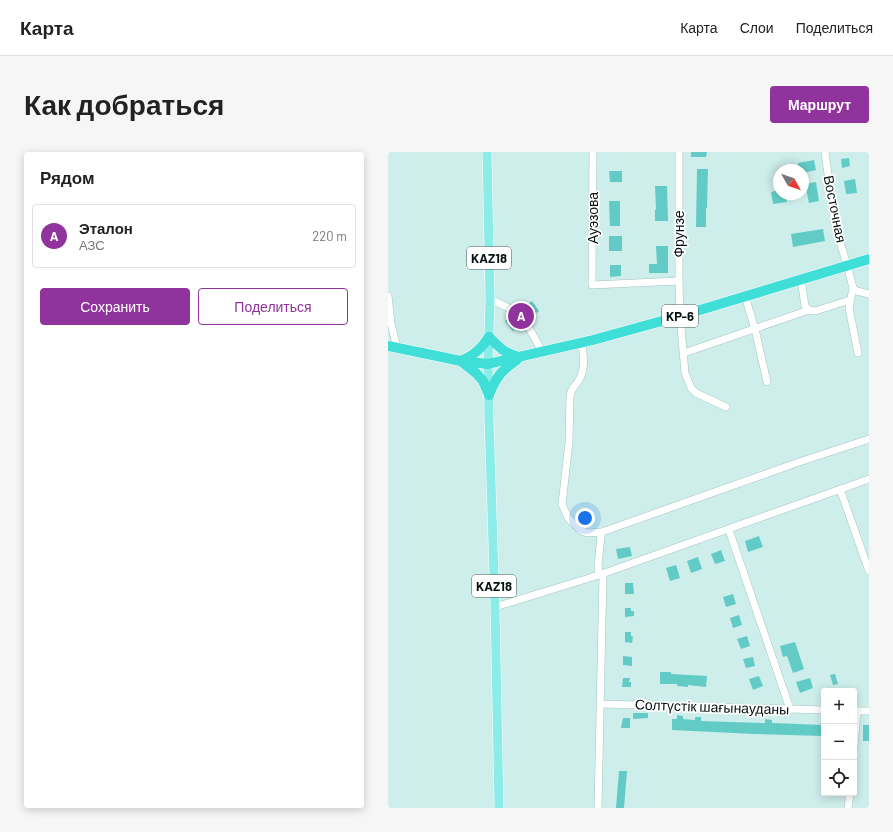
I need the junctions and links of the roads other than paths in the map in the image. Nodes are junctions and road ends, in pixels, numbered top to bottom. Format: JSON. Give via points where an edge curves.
{"nodes":[{"id":1,"x":487,"y":152,"type":"edge"},
{"id":2,"x":593,"y":152,"type":"edge"},
{"id":3,"x":679,"y":152,"type":"edge"},
{"id":4,"x":825,"y":152,"type":"edge"},
{"id":5,"x":869,"y":259,"type":"edge"},
{"id":6,"x":847,"y":265,"type":"junction"},
{"id":7,"x":801,"y":279,"type":"junction"},
{"id":8,"x":678,"y":280,"type":"junction"},
{"id":9,"x":853,"y":288,"type":"junction"},
{"id":10,"x":869,"y":294,"type":"edge"},
{"id":11,"x":388,"y":296,"type":"edge"},
{"id":12,"x":745,"y":296,"type":"junction"},
{"id":13,"x":490,"y":299,"type":"junction"},
{"id":14,"x":850,"y":300,"type":"junction"},
{"id":15,"x":809,"y":310,"type":"junction"},
{"id":16,"x":517,"y":312,"type":"tunnel mouth"},
{"id":17,"x":680,"y":316,"type":"junction"},
{"id":18,"x":525,"y":321,"type":"tunnel mouth"},
{"id":19,"x":755,"y":329,"type":"junction"},
{"id":20,"x":489,"y":337,"type":"junction"},
{"id":21,"x":582,"y":342,"type":"junction"},
{"id":22,"x":392,"y":347,"type":"edge"},
{"id":23,"x":542,"y":352,"type":"junction"},
{"id":24,"x":684,"y":353,"type":"junction"},
{"id":25,"x":858,"y":353,"type":"dead end"},
{"id":26,"x":520,"y":357,"type":"junction"},
{"id":27,"x":461,"y":361,"type":"junction"},
{"id":28,"x":488,"y":364,"type":"junction"},
{"id":29,"x":768,"y":382,"type":"dead end"},
{"id":30,"x":489,"y":395,"type":"junction"},
{"id":31,"x":726,"y":407,"type":"dead end"},
{"id":32,"x":869,"y":439,"type":"edge"},
{"id":33,"x":869,"y":479,"type":"edge"},
{"id":34,"x":840,"y":489,"type":"junction"},
{"id":35,"x":729,"y":530,"type":"junction"},
{"id":36,"x":602,"y":532,"type":"junction"},
{"id":37,"x":869,"y":570,"type":"edge"},
{"id":38,"x":601,"y":574,"type":"junction"},
{"id":39,"x":495,"y":608,"type":"junction"},
{"id":40,"x":600,"y":704,"type":"junction"},
{"id":41,"x":790,"y":709,"type":"junction"},
{"id":42,"x":821,"y":710,"type":"edge"},
{"id":43,"x":857,"y":711,"type":"edge"},
{"id":44,"x":869,"y":711,"type":"edge"},
{"id":45,"x":850,"y":796,"type":"edge"},
{"id":46,"x":499,"y":808,"type":"edge"},
{"id":47,"x":598,"y":808,"type":"edge"},
{"id":48,"x":848,"y":808,"type":"edge"}],
"edges":[{"from":1,"to":13,"type":"main road","number":"KAZ18"},
{"from":2,"to":8,"type":"street","name":"Ауэзова","via":[[592,285]]},
{"from":3,"to":8,"type":"street","name":"Фрунзе"},
{"from":4,"to":6,"type":"street","name":"Восточная","via":[[836,225]]},
{"from":5,"to":6,"type":"highway","number":"KP-6"},
{"from":6,"to":7,"type":"highway","number":"KP-6"},
{"from":6,"to":9,"type":"street","name":"Восточная"},
{"from":7,"to":12,"type":"highway","number":"KP-6"},
{"from":7,"to":15,"type":"street","via":[[805,306]]},
{"from":8,"to":17,"type":"street","name":"Фрунзе"},
{"from":9,"to":10,"type":"street"},
{"from":9,"to":14,"type":"street"},
{"from":11,"to":22,"type":"street"},
{"from":12,"to":17,"type":"highway","number":"KP-6"},
{"from":12,"to":19,"type":"street"},
{"from":13,"to":16,"type":"street"},
{"from":13,"to":20,"type":"main road","number":"KAZ18"},
{"from":14,"to":15,"type":"street","via":[[815,311]]},
{"from":14,"to":25,"type":"street","via":[[849,308]]},
{"from":15,"to":19,"type":"street"},
{"from":17,"to":21,"type":"highway","number":"KP-6"},
{"from":17,"to":24,"type":"street","name":"Фрунзе"},
{"from":18,"to":23,"type":"street"},
{"from":19,"to":24,"type":"street"},
{"from":19,"to":29,"type":"street"},
{"from":20,"to":26,"type":"highway","via":[[501,349]]},
{"from":20,"to":27,"type":"highway","via":[[479,350]]},
{"from":20,"to":28,"type":"main road","number":"KAZ18"},
{"from":21,"to":23,"type":"highway","number":"KP-6"},
{"from":21,"to":36,"type":"street","via":[[584,369],[571,389],[570,396],[569,442],[562,504],[568,518],[580,530],[587,533]]},
{"from":22,"to":27,"type":"highway","number":"KP-6"},
{"from":23,"to":26,"type":"highway","number":"KP-6"},
{"from":24,"to":31,"type":"street","name":"Фрунзе","via":[[685,373],[690,388]]},
{"from":26,"to":28,"type":"highway","number":"KP-6"},
{"from":26,"to":30,"type":"highway","via":[[499,375]]},
{"from":27,"to":28,"type":"highway","number":"KP-6"},
{"from":27,"to":30,"type":"highway","via":[[483,381]]},
{"from":28,"to":30,"type":"main road","number":"KAZ18"},
{"from":30,"to":39,"type":"main road","number":"KAZ18"},
{"from":32,"to":36,"type":"street"},
{"from":33,"to":34,"type":"street"},
{"from":34,"to":35,"type":"street"},
{"from":34,"to":37,"type":"street"},
{"from":35,"to":38,"type":"street"},
{"from":35,"to":41,"type":"street"},
{"from":36,"to":38,"type":"street","via":[[598,566]]},
{"from":38,"to":39,"type":"street"},
{"from":38,"to":40,"type":"street"},
{"from":39,"to":46,"type":"main road","number":"KAZ18"},
{"from":40,"to":41,"type":"street","name":"Солтүстік шағынауданы"},
{"from":40,"to":47,"type":"street"},
{"from":41,"to":42,"type":"street","name":"Солтүстік шағынауданы"},
{"from":43,"to":44,"type":"street"},
{"from":45,"to":48,"type":"street"}]}
